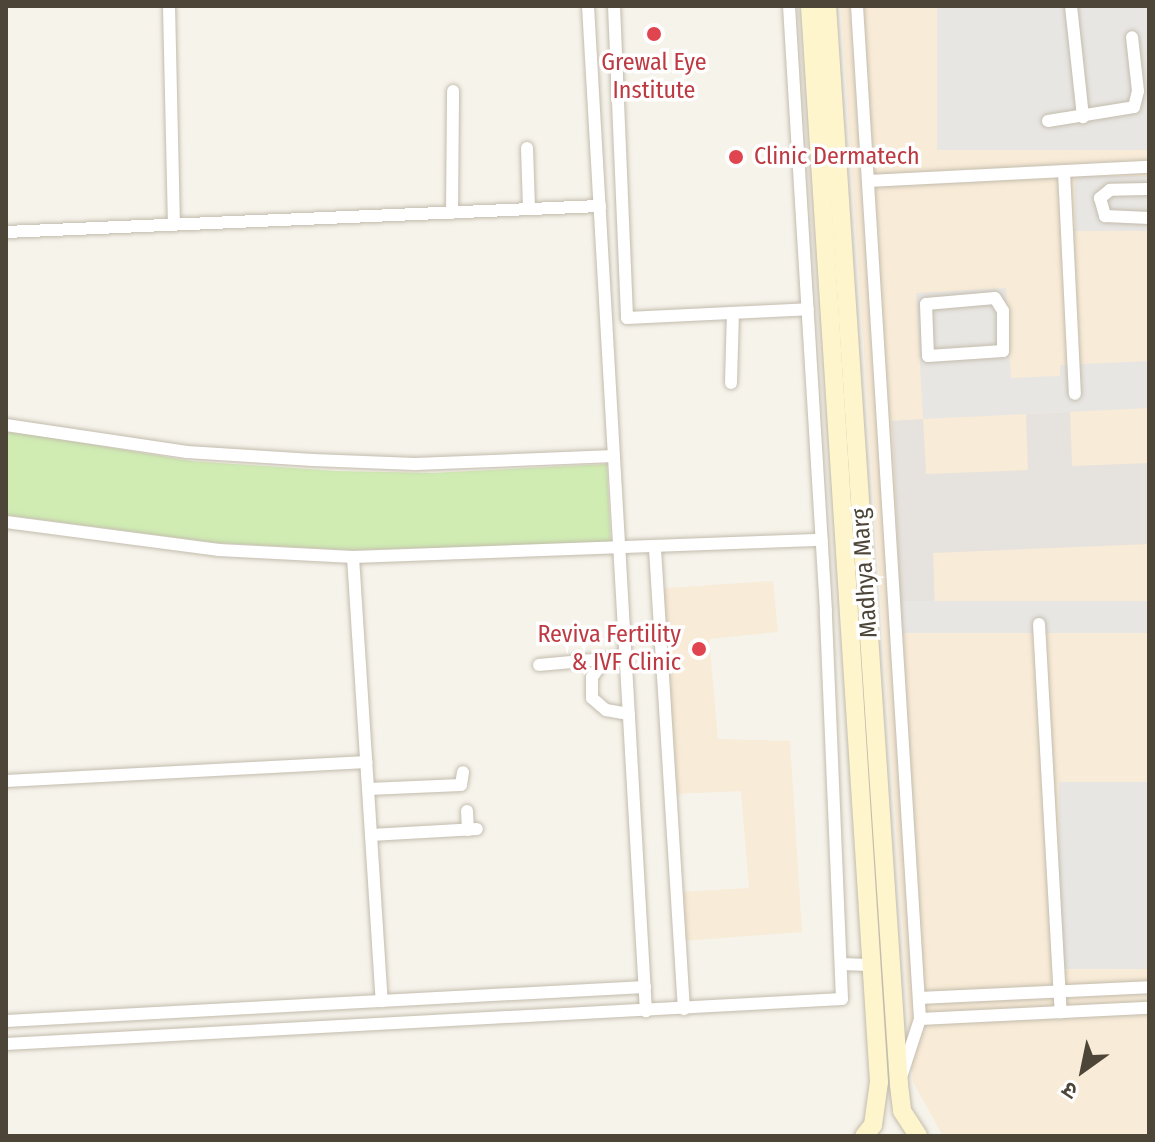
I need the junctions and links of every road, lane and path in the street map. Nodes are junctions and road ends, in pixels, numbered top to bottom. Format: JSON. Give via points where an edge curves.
{"nodes":[{"id":1,"x":169,"y":6,"type":"edge"},
{"id":2,"x":588,"y":6,"type":"edge"},
{"id":3,"x":614,"y":6,"type":"edge"},
{"id":4,"x":789,"y":6,"type":"edge"},
{"id":5,"x":810,"y":6,"type":"edge"},
{"id":6,"x":827,"y":6,"type":"edge"},
{"id":7,"x":857,"y":6,"type":"edge"},
{"id":8,"x":1071,"y":6,"type":"edge"},
{"id":9,"x":1132,"y":37,"type":"dead end"},
{"id":10,"x":453,"y":91,"type":"dead end"},
{"id":11,"x":1083,"y":117,"type":"junction"},
{"id":12,"x":1048,"y":121,"type":"dead end"},
{"id":13,"x":527,"y":148,"type":"dead end"},
{"id":14,"x":1149,"y":167,"type":"edge"},
{"id":15,"x":1133,"y":168,"type":"junction"},
{"id":16,"x":1064,"y":171,"type":"junction"},
{"id":17,"x":868,"y":181,"type":"junction"},
{"id":18,"x":1149,"y":189,"type":"edge"},
{"id":19,"x":1133,"y":190,"type":"junction"},
{"id":20,"x":600,"y":206,"type":"junction"},
{"id":21,"x":529,"y":209,"type":"junction"},
{"id":22,"x":452,"y":213,"type":"junction"},
{"id":23,"x":1149,"y":218,"type":"edge"},
{"id":24,"x":174,"y":225,"type":"junction"},
{"id":25,"x":6,"y":232,"type":"edge"},
{"id":26,"x":808,"y":309,"type":"junction"},
{"id":27,"x":733,"y":313,"type":"junction"},
{"id":28,"x":1003,"y":351,"type":"joint"},
{"id":29,"x":731,"y":383,"type":"dead end"},
{"id":30,"x":1075,"y":394,"type":"dead end"},
{"id":31,"x":6,"y":425,"type":"edge"},
{"id":32,"x":614,"y":456,"type":"junction"},
{"id":33,"x":6,"y":522,"type":"edge"},
{"id":34,"x":822,"y":540,"type":"junction"},
{"id":35,"x":655,"y":549,"type":"junction"},
{"id":36,"x":620,"y":551,"type":"junction"},
{"id":37,"x":353,"y":557,"type":"junction"},
{"id":38,"x":1039,"y":624,"type":"dead end"},
{"id":39,"x":626,"y":657,"type":"junction"},
{"id":40,"x":604,"y":660,"type":"junction"},
{"id":41,"x":539,"y":665,"type":"dead end"},
{"id":42,"x":629,"y":714,"type":"junction"},
{"id":43,"x":366,"y":762,"type":"junction"},
{"id":44,"x":463,"y":772,"type":"dead end"},
{"id":45,"x":6,"y":781,"type":"edge"},
{"id":46,"x":368,"y":789,"type":"junction"},
{"id":47,"x":467,"y":811,"type":"dead end"},
{"id":48,"x":371,"y":835,"type":"junction"},
{"id":49,"x":841,"y":964,"type":"junction"},
{"id":50,"x":868,"y":965,"type":"junction"},
{"id":51,"x":645,"y":987,"type":"junction"},
{"id":52,"x":1149,"y":987,"type":"edge"},
{"id":53,"x":1059,"y":991,"type":"junction"},
{"id":54,"x":919,"y":998,"type":"junction"},
{"id":55,"x":382,"y":1001,"type":"junction"},
{"id":56,"x":1149,"y":1008,"type":"edge"},
{"id":57,"x":684,"y":1009,"type":"junction"},
{"id":58,"x":646,"y":1011,"type":"junction"},
{"id":59,"x":1061,"y":1012,"type":"junction"},
{"id":60,"x":920,"y":1019,"type":"junction"},
{"id":61,"x":6,"y":1021,"type":"edge"},
{"id":62,"x":6,"y":1044,"type":"edge"},
{"id":63,"x":899,"y":1085,"type":"junction"},
{"id":64,"x":864,"y":1136,"type":"edge"},
{"id":65,"x":918,"y":1136,"type":"edge"}],
"edges":[{"from":1,"to":24,"type":"street"},
{"from":2,"to":20,"type":"street"},
{"from":3,"to":27,"type":"street","via":[[627,318]]},
{"from":4,"to":26,"type":"street"},
{"from":5,"to":50,"type":"main road","name":"Madhya Marg"},
{"from":6,"to":63,"type":"main road","name":"Madhya Marg"},
{"from":7,"to":17,"type":"street"},
{"from":8,"to":11,"type":"street"},
{"from":9,"to":11,"type":"street","via":[[1136,103],[1124,112]]},
{"from":10,"to":22,"type":"street"},
{"from":11,"to":12,"type":"street"},
{"from":13,"to":21,"type":"street"},
{"from":14,"to":15,"type":"street"},
{"from":15,"to":16,"type":"street"},
{"from":15,"to":19,"type":"street"},
{"from":16,"to":17,"type":"street"},
{"from":16,"to":30,"type":"street"},
{"from":17,"to":54,"type":"street"},
{"from":18,"to":19,"type":"street"},
{"from":19,"to":23,"type":"street","via":[[1103,192],[1100,211]]},
{"from":20,"to":21,"type":"street"},
{"from":20,"to":32,"type":"street"},
{"from":21,"to":22,"type":"street"},
{"from":22,"to":24,"type":"street"},
{"from":24,"to":25,"type":"street"},
{"from":26,"to":27,"type":"street"},
{"from":26,"to":34,"type":"street"},
{"from":27,"to":29,"type":"street"},
{"from":28,"to":28,"type":"street","via":[[928,356],[926,304],[995,298],[1003,311]]},
{"from":31,"to":32,"type":"street","via":[[187,452],[313,460],[415,464]]},
{"from":32,"to":36,"type":"street"},
{"from":33,"to":37,"type":"street","via":[[219,550]]},
{"from":34,"to":35,"type":"street"},
{"from":34,"to":49,"type":"street"},
{"from":35,"to":36,"type":"street"},
{"from":35,"to":57,"type":"street"},
{"from":36,"to":37,"type":"street"},
{"from":36,"to":39,"type":"street"},
{"from":37,"to":43,"type":"street"},
{"from":38,"to":53,"type":"street"},
{"from":39,"to":40,"type":"street"},
{"from":39,"to":42,"type":"street"},
{"from":40,"to":41,"type":"street"},
{"from":40,"to":42,"type":"street","via":[[592,677],[592,698],[606,710]]},
{"from":42,"to":51,"type":"street"},
{"from":43,"to":45,"type":"street"},
{"from":43,"to":46,"type":"street"},
{"from":44,"to":46,"type":"street","via":[[461,785]]},
{"from":46,"to":48,"type":"street"},
{"from":47,"to":48,"type":"street","via":[[472,830]]},
{"from":48,"to":55,"type":"street"},
{"from":49,"to":50,"type":"street"},
{"from":49,"to":57,"type":"street","via":[[842,999]]},
{"from":50,"to":64,"type":"main road","name":"Madhya Marg","via":[[879,1082],[873,1125]]},
{"from":51,"to":55,"type":"street"},
{"from":51,"to":58,"type":"street"},
{"from":52,"to":53,"type":"street"},
{"from":53,"to":54,"type":"street"},
{"from":53,"to":59,"type":"street"},
{"from":54,"to":60,"type":"street"},
{"from":55,"to":61,"type":"street"},
{"from":56,"to":59,"type":"street"},
{"from":57,"to":58,"type":"street"},
{"from":58,"to":62,"type":"street"},
{"from":59,"to":60,"type":"street"},
{"from":60,"to":63,"type":"street"},
{"from":63,"to":65,"type":"main road","name":"Madhya Marg","via":[[902,1111]]}]}
